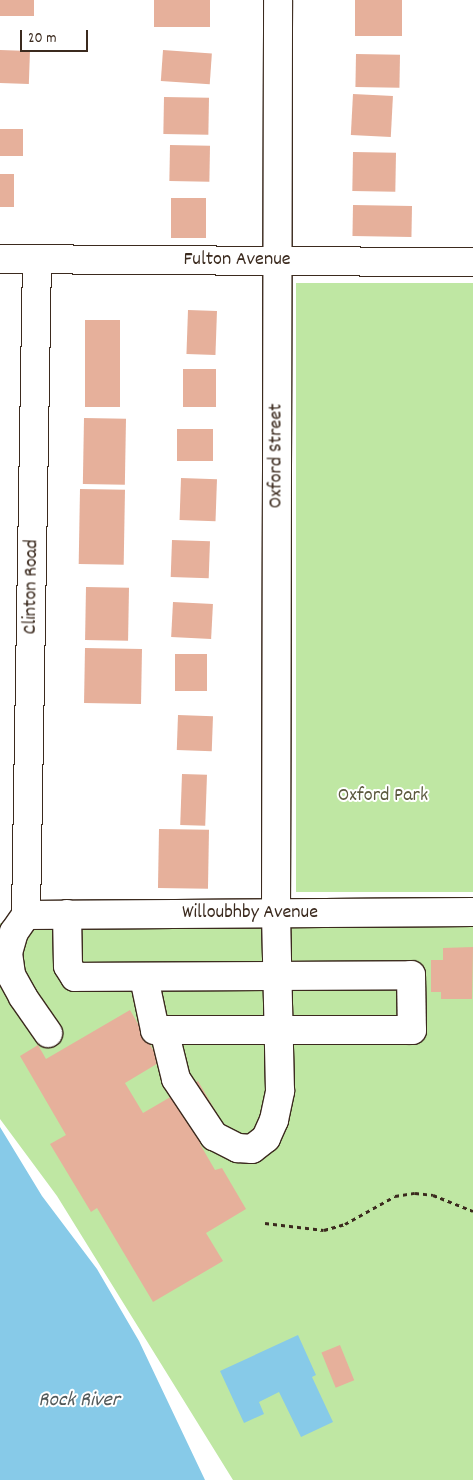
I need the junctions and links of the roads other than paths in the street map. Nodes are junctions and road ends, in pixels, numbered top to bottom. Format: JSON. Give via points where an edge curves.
{"nodes":[{"id":1,"x":278,"y":0,"type":"edge"},
{"id":2,"x":0,"y":259,"type":"edge"},
{"id":3,"x":37,"y":259,"type":"junction"},
{"id":4,"x":278,"y":260,"type":"junction"},
{"id":5,"x":473,"y":262,"type":"edge"},
{"id":6,"x":473,"y":912,"type":"edge"},
{"id":7,"x":276,"y":913,"type":"junction"},
{"id":8,"x":26,"y":914,"type":"junction"},
{"id":9,"x":66,"y":914,"type":"junction"},
{"id":10,"x":276,"y":976,"type":"junction"},
{"id":11,"x":144,"y":978,"type":"junction"},
{"id":12,"x":164,"y":1030,"type":"junction"},
{"id":13,"x":277,"y":1030,"type":"junction"},
{"id":14,"x":48,"y":1033,"type":"dead end"}],
"edges":[{"from":1,"to":4,"type":"street","name":"Oxford Street"},
{"from":2,"to":3,"type":"street","name":"Fulton Avenue"},
{"from":3,"to":4,"type":"street","name":"Fulton Avenue"},
{"from":3,"to":8,"type":"street","name":"Clinton Road"},
{"from":4,"to":5,"type":"street","name":"Fulton Avenue"},
{"from":4,"to":7,"type":"street","name":"Oxford Street"},
{"from":6,"to":7,"type":"street","name":"Willoubhby Avenue"},
{"from":7,"to":9,"type":"street","name":"Willoubhby Avenue"},
{"from":7,"to":10,"type":"street","name":"Oxford Street"},
{"from":8,"to":9,"type":"street","name":"Willoubhby Avenue"},
{"from":8,"to":14,"type":"street","via":[[14,932],[8,953],[11,975],[22,998]]},
{"from":9,"to":11,"type":"street","via":[[68,966],[75,977]]},
{"from":10,"to":11,"type":"street"},
{"from":10,"to":13,"type":"street","name":"Oxford Street"},
{"from":10,"to":13,"type":"street","via":[[412,975],[412,1030]]},
{"from":11,"to":12,"type":"street","via":[[155,1030]]},
{"from":12,"to":13,"type":"street"},
{"from":12,"to":13,"type":"street","name":"Oxford Street","via":[[176,1079],[214,1136],[238,1148],[252,1149],[266,1138],[274,1120],[280,1091]]}]}
